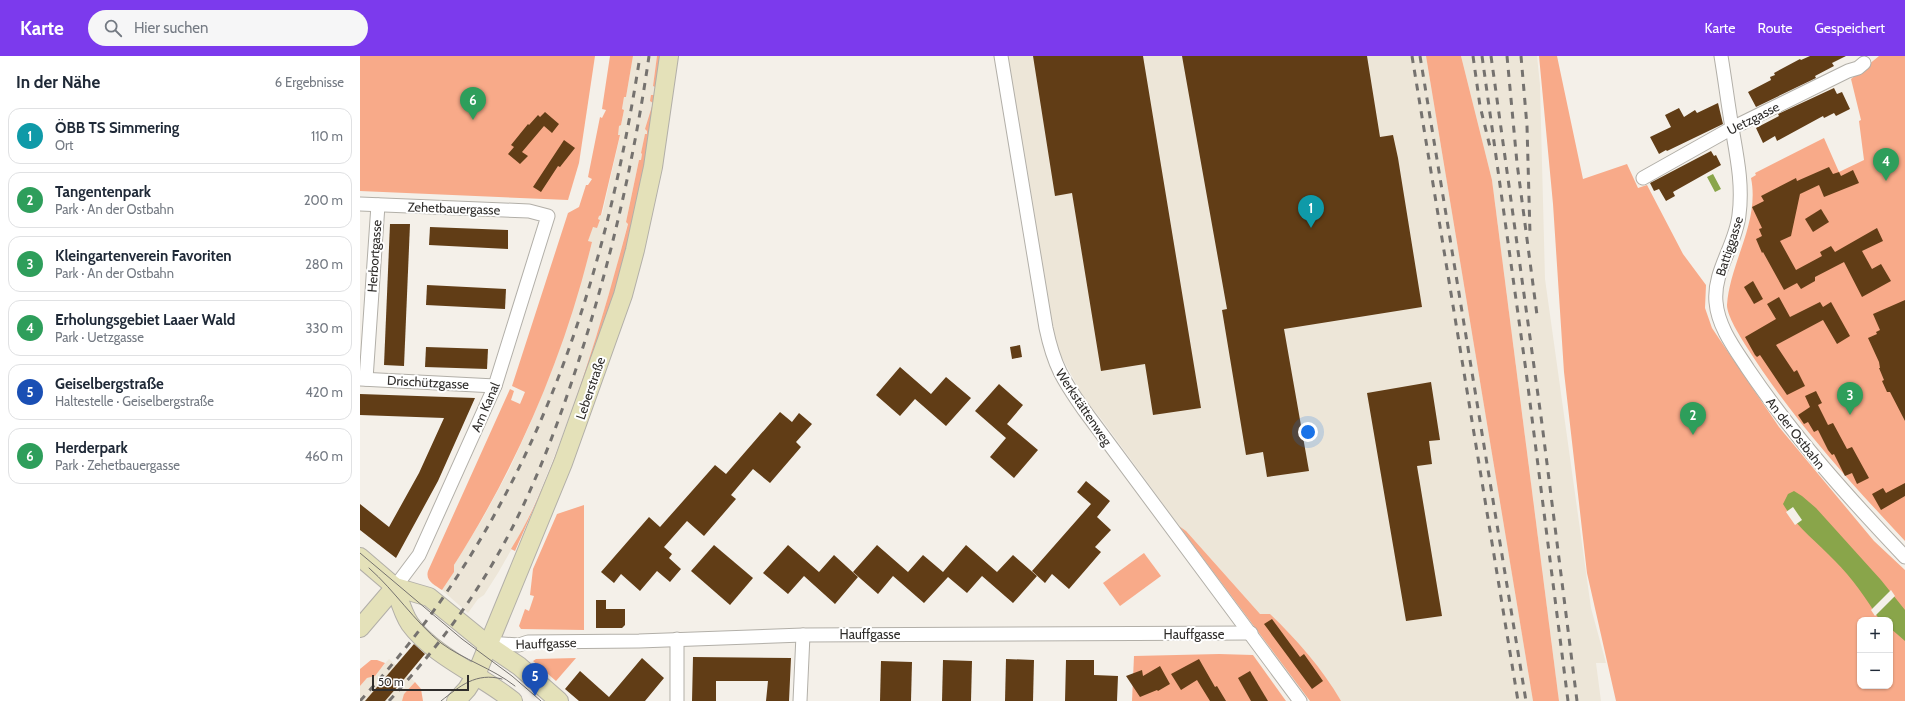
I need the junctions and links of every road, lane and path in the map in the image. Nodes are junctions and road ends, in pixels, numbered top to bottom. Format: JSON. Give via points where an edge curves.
{"nodes":[{"id":1,"x":669,"y":56,"type":"edge"},
{"id":2,"x":1001,"y":56,"type":"edge"},
{"id":3,"x":1721,"y":56,"type":"edge"},
{"id":4,"x":1864,"y":63,"type":"dead end"},
{"id":5,"x":1732,"y":128,"type":"junction"},
{"id":6,"x":1643,"y":178,"type":"dead end"},
{"id":7,"x":360,"y":204,"type":"edge"},
{"id":8,"x":378,"y":205,"type":"junction"},
{"id":9,"x":548,"y":216,"type":"joint"},
{"id":10,"x":1715,"y":293,"type":"joint"},
{"id":11,"x":363,"y":379,"type":"edge"},
{"id":12,"x":495,"y":386,"type":"junction"},
{"id":13,"x":360,"y":557,"type":"edge"},
{"id":14,"x":1905,"y":557,"type":"edge"},
{"id":15,"x":395,"y":587,"type":"junction"},
{"id":16,"x":360,"y":628,"type":"edge"},
{"id":17,"x":1251,"y":633,"type":"junction"},
{"id":18,"x":802,"y":635,"type":"junction"},
{"id":19,"x":677,"y":638,"type":"junction"},
{"id":20,"x":488,"y":644,"type":"junction"},
{"id":21,"x":476,"y":675,"type":"junction"},
{"id":22,"x":456,"y":701,"type":"edge"},
{"id":23,"x":513,"y":701,"type":"edge"},
{"id":24,"x":559,"y":701,"type":"edge"},
{"id":25,"x":677,"y":701,"type":"edge"},
{"id":26,"x":800,"y":701,"type":"edge"},
{"id":27,"x":1300,"y":701,"type":"edge"}],
"edges":[{"from":1,"to":20,"type":"main road","name":"Leberstraße","via":[[653,167],[636,250],[623,295],[563,463]]},
{"from":2,"to":17,"type":"street","name":"Werkstättenweg","via":[[1051,350],[1058,372]]},
{"from":3,"to":5,"type":"street","name":"Battiggasse"},
{"from":4,"to":5,"type":"street","name":"Uetzgasse"},
{"from":5,"to":6,"type":"street","name":"Uetzgasse"},
{"from":5,"to":10,"type":"street","name":"Battiggasse","via":[[1740,172],[1741,199],[1734,236]]},
{"from":7,"to":8,"type":"street","name":"Zehetbauergasse"},
{"from":8,"to":9,"type":"street","name":"Zehetbauergasse","via":[[529,211]]},
{"from":8,"to":11,"type":"street","name":"Herbortgasse"},
{"from":9,"to":12,"type":"street","name":"Am Kanal"},
{"from":10,"to":14,"type":"street","name":"An der Ostbahn","via":[[1717,311],[1730,342],[1763,392],[1820,464]]},
{"from":11,"to":12,"type":"street","name":"Drischützgasse"},
{"from":12,"to":15,"type":"street","name":"Am Kanal","via":[[419,555]]},
{"from":13,"to":15,"type":"main road"},
{"from":15,"to":16,"type":"main road"},
{"from":15,"to":20,"type":"main road","via":[[429,597]]},
{"from":15,"to":21,"type":"main road","via":[[414,628],[438,650]]},
{"from":17,"to":18,"type":"street","name":"Hauffgasse"},
{"from":17,"to":27,"type":"street","name":"Werkstättenweg"},
{"from":18,"to":19,"type":"street","name":"Hauffgasse"},
{"from":18,"to":26,"type":"street"},
{"from":19,"to":20,"type":"street","name":"Hauffgasse"},
{"from":19,"to":25,"type":"street"},
{"from":20,"to":21,"type":"main road","name":"Leberstraße"},
{"from":20,"to":24,"type":"main road","via":[[519,666]]},
{"from":21,"to":22,"type":"main road","name":"Leberstraße"},
{"from":21,"to":23,"type":"main road"}]}
